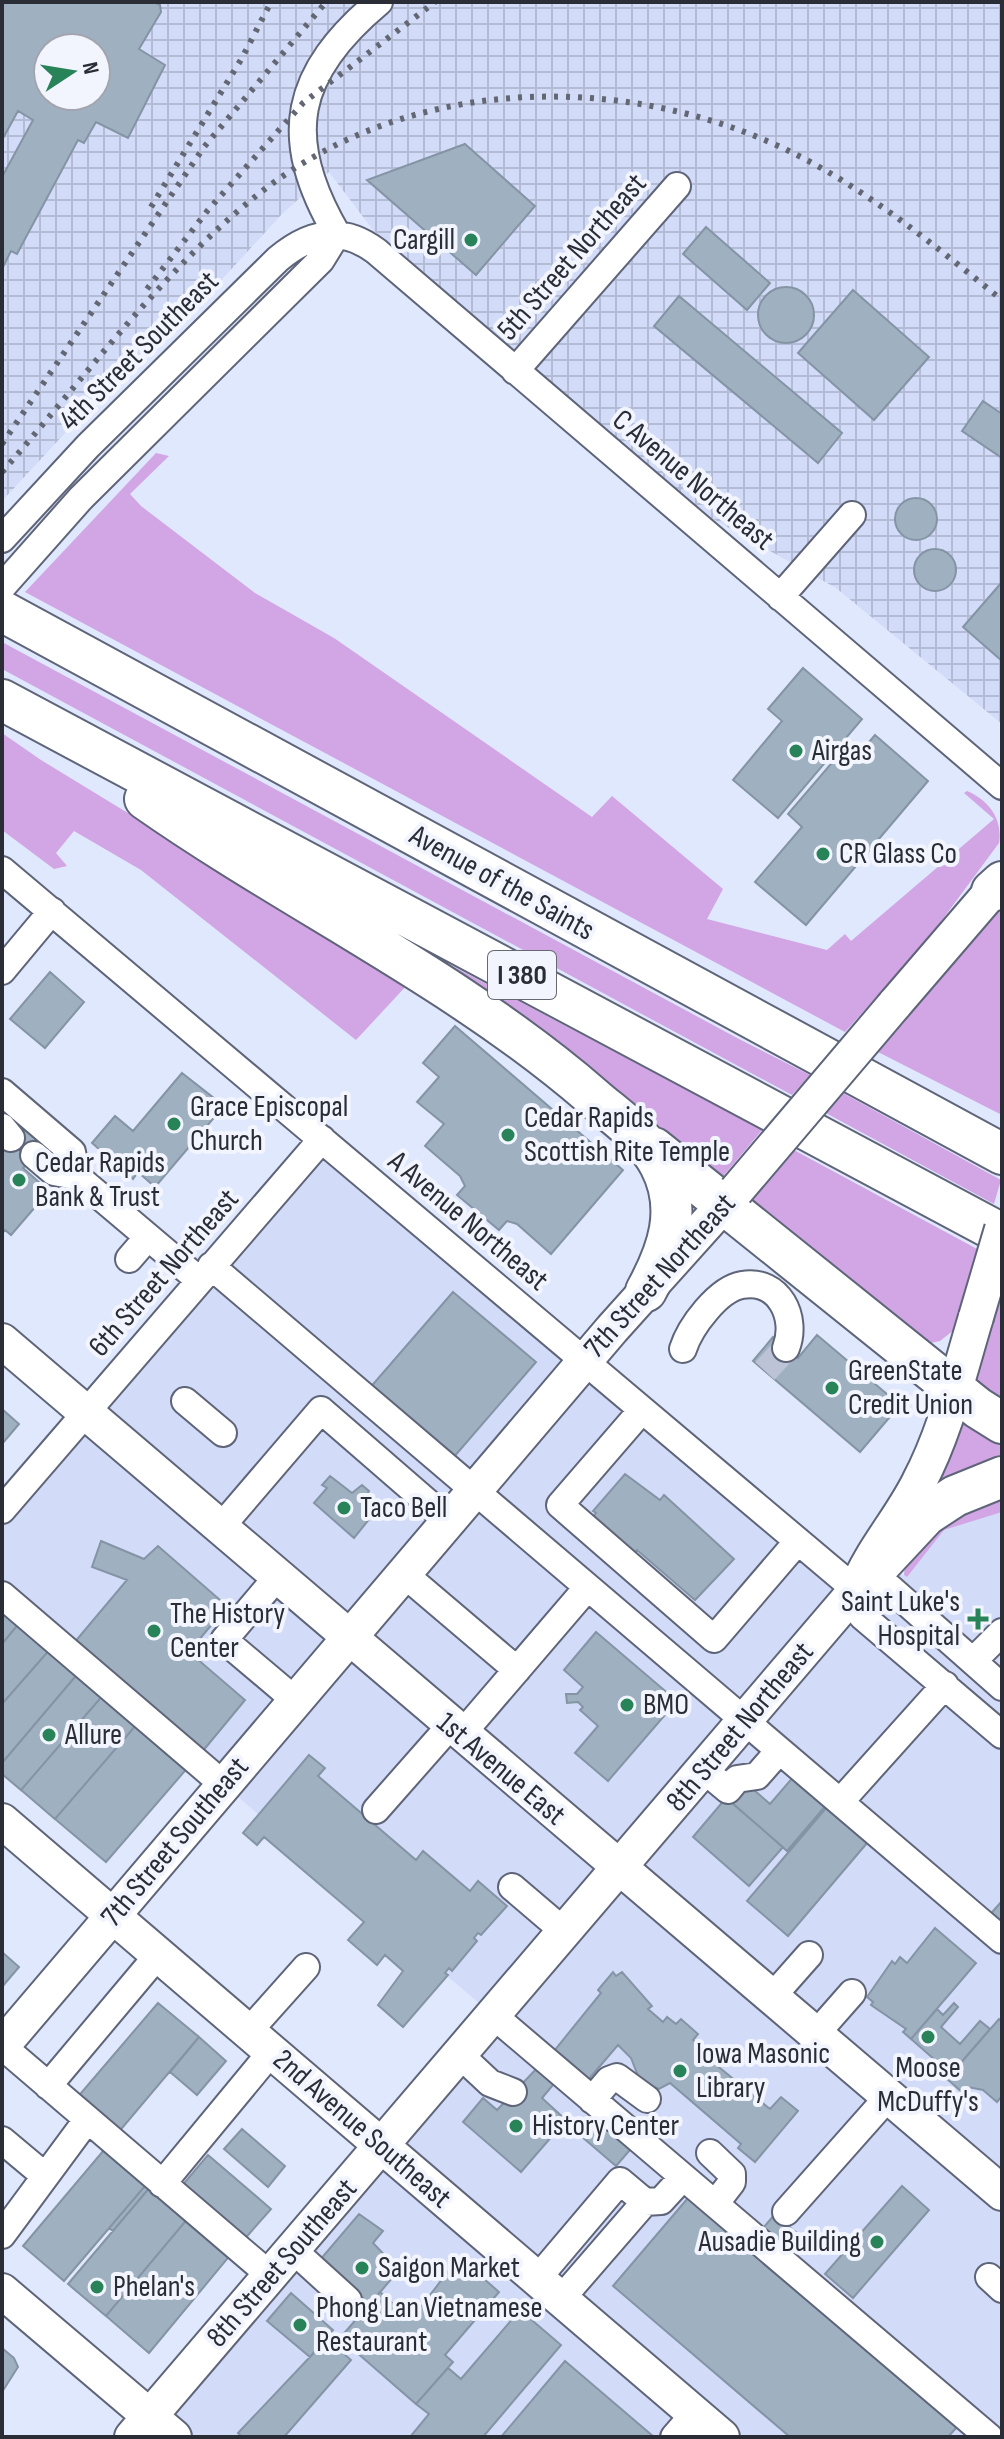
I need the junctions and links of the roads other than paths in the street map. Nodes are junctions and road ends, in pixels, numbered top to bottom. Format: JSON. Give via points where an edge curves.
{"nodes":[{"id":1,"x":379,"y":2,"type":"edge"},
{"id":2,"x":677,"y":186,"type":"dead end"},
{"id":3,"x":337,"y":234,"type":"junction"},
{"id":4,"x":515,"y":371,"type":"junction"},
{"id":5,"x":852,"y":515,"type":"dead end"},
{"id":6,"x":2,"y":539,"type":"edge"},
{"id":7,"x":2,"y":587,"type":"edge"},
{"id":8,"x":780,"y":597,"type":"junction"},
{"id":9,"x":2,"y":611,"type":"edge"},
{"id":10,"x":17,"y":707,"type":"edge"},
{"id":11,"x":1002,"y":786,"type":"edge"},
{"id":12,"x":2,"y":870,"type":"edge"},
{"id":13,"x":999,"y":883,"type":"edge"},
{"id":14,"x":52,"y":911,"type":"junction"},
{"id":15,"x":3,"y":968,"type":"edge"},
{"id":16,"x":730,"y":1008,"type":"junction"},
{"id":17,"x":2,"y":1092,"type":"edge"},
{"id":18,"x":1002,"y":1126,"type":"edge"},
{"id":19,"x":640,"y":1137,"type":"junction"},
{"id":20,"x":322,"y":1139,"type":"junction"},
{"id":21,"x":1002,"y":1154,"type":"edge"},
{"id":22,"x":34,"y":1155,"type":"dead end"},
{"id":23,"x":76,"y":1176,"type":"junction"},
{"id":24,"x":730,"y":1198,"type":"junction"},
{"id":25,"x":1002,"y":1232,"type":"edge"},
{"id":26,"x":148,"y":1237,"type":"junction"},
{"id":27,"x":129,"y":1259,"type":"dead end"},
{"id":28,"x":205,"y":1273,"type":"junction"},
{"id":29,"x":646,"y":1291,"type":"junction"},
{"id":30,"x":2,"y":1341,"type":"edge"},
{"id":31,"x":786,"y":1348,"type":"tunnel mouth"},
{"id":32,"x":683,"y":1349,"type":"dead end"},
{"id":33,"x":585,"y":1361,"type":"junction"},
{"id":34,"x":955,"y":1388,"type":"junction"},
{"id":35,"x":185,"y":1401,"type":"dead end"},
{"id":36,"x":642,"y":1410,"type":"junction"},
{"id":37,"x":86,"y":1412,"type":"junction"},
{"id":38,"x":1002,"y":1423,"type":"edge"},
{"id":39,"x":223,"y":1433,"type":"dead end"},
{"id":40,"x":1002,"y":1477,"type":"edge"},
{"id":41,"x":474,"y":1492,"type":"junction"},
{"id":42,"x":2,"y":1510,"type":"edge"},
{"id":43,"x":449,"y":1521,"type":"junction"},
{"id":44,"x":220,"y":1528,"type":"junction"},
{"id":45,"x":798,"y":1541,"type":"junction"},
{"id":46,"x":404,"y":1574,"type":"junction"},
{"id":47,"x":277,"y":1577,"type":"junction"},
{"id":48,"x":587,"y":1588,"type":"junction"},
{"id":49,"x":856,"y":1590,"type":"junction"},
{"id":50,"x":2,"y":1595,"type":"edge"},
{"id":51,"x":1002,"y":1632,"type":"edge"},
{"id":52,"x":349,"y":1639,"type":"junction"},
{"id":53,"x":973,"y":1661,"type":"junction"},
{"id":54,"x":517,"y":1670,"type":"junction"},
{"id":55,"x":945,"y":1685,"type":"junction"},
{"id":56,"x":1002,"y":1687,"type":"edge"},
{"id":57,"x":295,"y":1700,"type":"junction"},
{"id":58,"x":745,"y":1722,"type":"junction"},
{"id":59,"x":456,"y":1730,"type":"junction"},
{"id":60,"x":1002,"y":1735,"type":"edge"},
{"id":61,"x":779,"y":1751,"type":"junction"},
{"id":62,"x":704,"y":1770,"type":"junction"},
{"id":63,"x":224,"y":1785,"type":"junction"},
{"id":64,"x":840,"y":1802,"type":"junction"},
{"id":65,"x":376,"y":1810,"type":"dead end"},
{"id":66,"x":2,"y":1821,"type":"edge"},
{"id":67,"x":619,"y":1870,"type":"junction"},
{"id":68,"x":512,"y":1887,"type":"dead end"},
{"id":69,"x":112,"y":1916,"type":"junction"},
{"id":70,"x":566,"y":1933,"type":"junction"},
{"id":71,"x":1002,"y":1940,"type":"edge"},
{"id":72,"x":158,"y":1955,"type":"junction"},
{"id":73,"x":809,"y":1955,"type":"dead end"},
{"id":74,"x":306,"y":1967,"type":"dead end"},
{"id":75,"x":852,"y":1993,"type":"dead end"},
{"id":76,"x":771,"y":1998,"type":"junction"},
{"id":77,"x":494,"y":2016,"type":"junction"},
{"id":78,"x":815,"y":2035,"type":"junction"},
{"id":79,"x":260,"y":2042,"type":"junction"},
{"id":80,"x":2,"y":2046,"type":"edge"},
{"id":81,"x":460,"y":2055,"type":"junction"},
{"id":82,"x":48,"y":2086,"type":"junction"},
{"id":83,"x":513,"y":2092,"type":"dead end"},
{"id":84,"x":888,"y":2097,"type":"junction"},
{"id":85,"x":647,"y":2099,"type":"dead end"},
{"id":86,"x":592,"y":2100,"type":"junction"},
{"id":87,"x":87,"y":2120,"type":"junction"},
{"id":88,"x":2,"y":2140,"type":"edge"},
{"id":89,"x":382,"y":2146,"type":"junction"},
{"id":90,"x":710,"y":2153,"type":"dead end"},
{"id":91,"x":45,"y":2176,"type":"junction"},
{"id":92,"x":683,"y":2177,"type":"junction"},
{"id":93,"x":162,"y":2184,"type":"junction"},
{"id":94,"x":1002,"y":2193,"type":"edge"},
{"id":95,"x":715,"y":2204,"type":"junction"},
{"id":96,"x":786,"y":2212,"type":"dead end"},
{"id":97,"x":2,"y":2235,"type":"edge"},
{"id":98,"x":293,"y":2250,"type":"junction"},
{"id":99,"x":271,"y":2276,"type":"junction"},
{"id":100,"x":549,"y":2289,"type":"junction"},
{"id":101,"x":2,"y":2291,"type":"edge"},
{"id":102,"x":348,"y":2300,"type":"dead end"},
{"id":103,"x":684,"y":2425,"type":"edge"},
{"id":104,"x":152,"y":2430,"type":"edge"},
{"id":105,"x":722,"y":2437,"type":"edge"},
{"id":106,"x":989,"y":2437,"type":"edge"}],
"edges":[{"from":1,"to":3,"type":"street","via":[[330,49],[303,103],[310,174]]},
{"from":2,"to":4,"type":"street","name":"5th Street Northeast"},
{"from":3,"to":4,"type":"street","name":"C Avenue Northeast","via":[[376,251]]},
{"from":3,"to":6,"type":"street","name":"4th Street Southeast","via":[[309,238],[278,259],[88,446]]},
{"from":3,"to":7,"type":"street","via":[[321,260],[81,498]]},
{"from":4,"to":8,"type":"street","name":"C Avenue Northeast"},
{"from":5,"to":8,"type":"street"},
{"from":8,"to":11,"type":"street","name":"C Avenue Northeast"},
{"from":9,"to":16,"type":"highway","name":"Avenue of the Saints","number":"I 380"},
{"from":10,"to":19,"type":"highway","via":[[198,836],[510,1030]]},
{"from":10,"to":25,"type":"highway","number":"I 380"},
{"from":12,"to":14,"type":"street","name":"A Avenue Northeast"},
{"from":13,"to":24,"type":"main road","name":"7th Street Northeast","bridge":true},
{"from":14,"to":15,"type":"street"},
{"from":14,"to":20,"type":"street","name":"A Avenue Northeast"},
{"from":16,"to":18,"type":"highway"},
{"from":16,"to":21,"type":"highway","name":"Avenue of the Saints","number":"I 380"},
{"from":17,"to":23,"type":"street","via":[[72,1152]]},
{"from":19,"to":24,"type":"highway"},
{"from":19,"to":29,"type":"highway","via":[[660,1165],[672,1210],[670,1236]]},
{"from":20,"to":28,"type":"street","name":"6th Street Northeast"},
{"from":20,"to":33,"type":"street","name":"A Avenue Northeast"},
{"from":22,"to":23,"type":"street","via":[[54,1172]]},
{"from":23,"to":26,"type":"street","via":[[96,1210]]},
{"from":24,"to":29,"type":"main road","name":"7th Street Northeast"},
{"from":24,"to":34,"type":"highway"},
{"from":25,"to":34,"type":"main road","name":"8th Street Northeast","bridge":true},
{"from":26,"to":27,"type":"street"},
{"from":26,"to":28,"type":"street"},
{"from":28,"to":37,"type":"street","name":"6th Street Northeast"},
{"from":28,"to":41,"type":"street","via":[[259,1306],[346,1372]]},
{"from":29,"to":33,"type":"main road","name":"7th Street Northeast"},
{"from":30,"to":37,"type":"main road","name":"1st Avenue East"},
{"from":31,"to":32,"type":"street","via":[[791,1318],[780,1300],[754,1284],[740,1285],[719,1298]]},
{"from":33,"to":36,"type":"street","name":"A Avenue Northeast"},
{"from":33,"to":41,"type":"main road","name":"7th Street Northeast"},
{"from":34,"to":38,"type":"highway"},
{"from":34,"to":49,"type":"main road","name":"8th Street Northeast","via":[[920,1482],[866,1565]]},
{"from":35,"to":39,"type":"street"},
{"from":36,"to":45,"type":"street","name":"A Avenue Northeast"},
{"from":36,"to":45,"type":"street","via":[[560,1505],[714,1639]]},
{"from":37,"to":42,"type":"street","name":"6th Street Northeast"},
{"from":37,"to":44,"type":"main road","name":"1st Avenue East"},
{"from":40,"to":49,"type":"highway","via":[[955,1496],[926,1515]]},
{"from":41,"to":43,"type":"main road","name":"7th Street Northeast"},
{"from":41,"to":48,"type":"street"},
{"from":43,"to":44,"type":"street","via":[[321,1410]]},
{"from":43,"to":46,"type":"main road","name":"7th Street Northeast"},
{"from":44,"to":47,"type":"main road","name":"1st Avenue East"},
{"from":45,"to":49,"type":"street","name":"A Avenue Northeast"},
{"from":46,"to":52,"type":"main road","name":"7th Street Northeast"},
{"from":46,"to":54,"type":"street"},
{"from":47,"to":52,"type":"main road","name":"1st Avenue East"},
{"from":47,"to":57,"type":"street","via":[[224,1640]]},
{"from":48,"to":54,"type":"street"},
{"from":48,"to":58,"type":"street"},
{"from":49,"to":53,"type":"street","via":[[890,1588]]},
{"from":49,"to":55,"type":"street","name":"A Avenue Northeast","via":[[862,1616]]},
{"from":49,"to":58,"type":"main road","name":"8th Street Northeast"},
{"from":50,"to":63,"type":"street"},
{"from":51,"to":53,"type":"street"},
{"from":52,"to":57,"type":"main road","name":"7th Street Southeast"},
{"from":52,"to":59,"type":"main road","name":"1st Avenue East"},
{"from":53,"to":56,"type":"street"},
{"from":54,"to":59,"type":"street"},
{"from":55,"to":60,"type":"street","name":"A Avenue Northeast"},
{"from":55,"to":64,"type":"street"},
{"from":57,"to":63,"type":"main road","name":"7th Street Southeast"},
{"from":58,"to":61,"type":"street"},
{"from":58,"to":62,"type":"main road","name":"8th Street Northeast"},
{"from":59,"to":65,"type":"street"},
{"from":59,"to":67,"type":"main road","name":"1st Avenue East"},
{"from":61,"to":62,"type":"street","via":[[757,1776],[737,1779],[728,1790]]},
{"from":61,"to":64,"type":"street"},
{"from":62,"to":67,"type":"main road","name":"8th Street Northeast"},
{"from":63,"to":69,"type":"main road","name":"7th Street Southeast"},
{"from":64,"to":71,"type":"street","via":[[894,1857],[975,1910]]},
{"from":66,"to":69,"type":"main road","name":"2nd Avenue Southeast"},
{"from":67,"to":70,"type":"main road","name":"8th Street Southeast"},
{"from":67,"to":76,"type":"main road","name":"1st Avenue East"},
{"from":68,"to":70,"type":"street"},
{"from":69,"to":72,"type":"main road","name":"2nd Avenue Southeast"},
{"from":69,"to":80,"type":"main road","name":"7th Street Southeast"},
{"from":70,"to":77,"type":"main road","name":"8th Street Southeast"},
{"from":72,"to":79,"type":"main road","name":"2nd Avenue Southeast"},
{"from":72,"to":82,"type":"street"},
{"from":73,"to":76,"type":"street"},
{"from":74,"to":79,"type":"street"},
{"from":75,"to":78,"type":"street"},
{"from":76,"to":78,"type":"main road","name":"1st Avenue East"},
{"from":77,"to":81,"type":"main road","name":"8th Street Southeast"},
{"from":77,"to":86,"type":"street"},
{"from":78,"to":84,"type":"main road","name":"1st Avenue East"},
{"from":79,"to":89,"type":"main road","name":"2nd Avenue Southeast"},
{"from":79,"to":93,"type":"street"},
{"from":80,"to":82,"type":"street"},
{"from":81,"to":83,"type":"street","via":[[490,2083]]},
{"from":81,"to":89,"type":"main road","name":"8th Street Southeast"},
{"from":82,"to":87,"type":"street"},
{"from":84,"to":94,"type":"main road","name":"1st Avenue East"},
{"from":84,"to":96,"type":"street"},
{"from":85,"to":86,"type":"street","via":[[617,2077]]},
{"from":86,"to":92,"type":"street"},
{"from":87,"to":91,"type":"street"},
{"from":87,"to":93,"type":"street"},
{"from":88,"to":91,"type":"street"},
{"from":89,"to":98,"type":"main road","name":"8th Street Southeast"},
{"from":89,"to":100,"type":"main road","name":"2nd Avenue Southeast"},
{"from":90,"to":95,"type":"street","via":[[732,2174]]},
{"from":91,"to":97,"type":"street"},
{"from":92,"to":95,"type":"street"},
{"from":92,"to":100,"type":"street","via":[[661,2201],[645,2202],[620,2181]]},
{"from":93,"to":99,"type":"street"},
{"from":95,"to":106,"type":"street","via":[[917,2361],[961,2399]]},
{"from":98,"to":99,"type":"main road","name":"8th Street Southeast"},
{"from":98,"to":102,"type":"street"},
{"from":99,"to":104,"type":"main road","name":"8th Street Southeast"},
{"from":100,"to":103,"type":"main road","name":"2nd Avenue Southeast"},
{"from":101,"to":104,"type":"main road"},
{"from":103,"to":105,"type":"main road","name":"2nd Avenue Southeast"}]}
